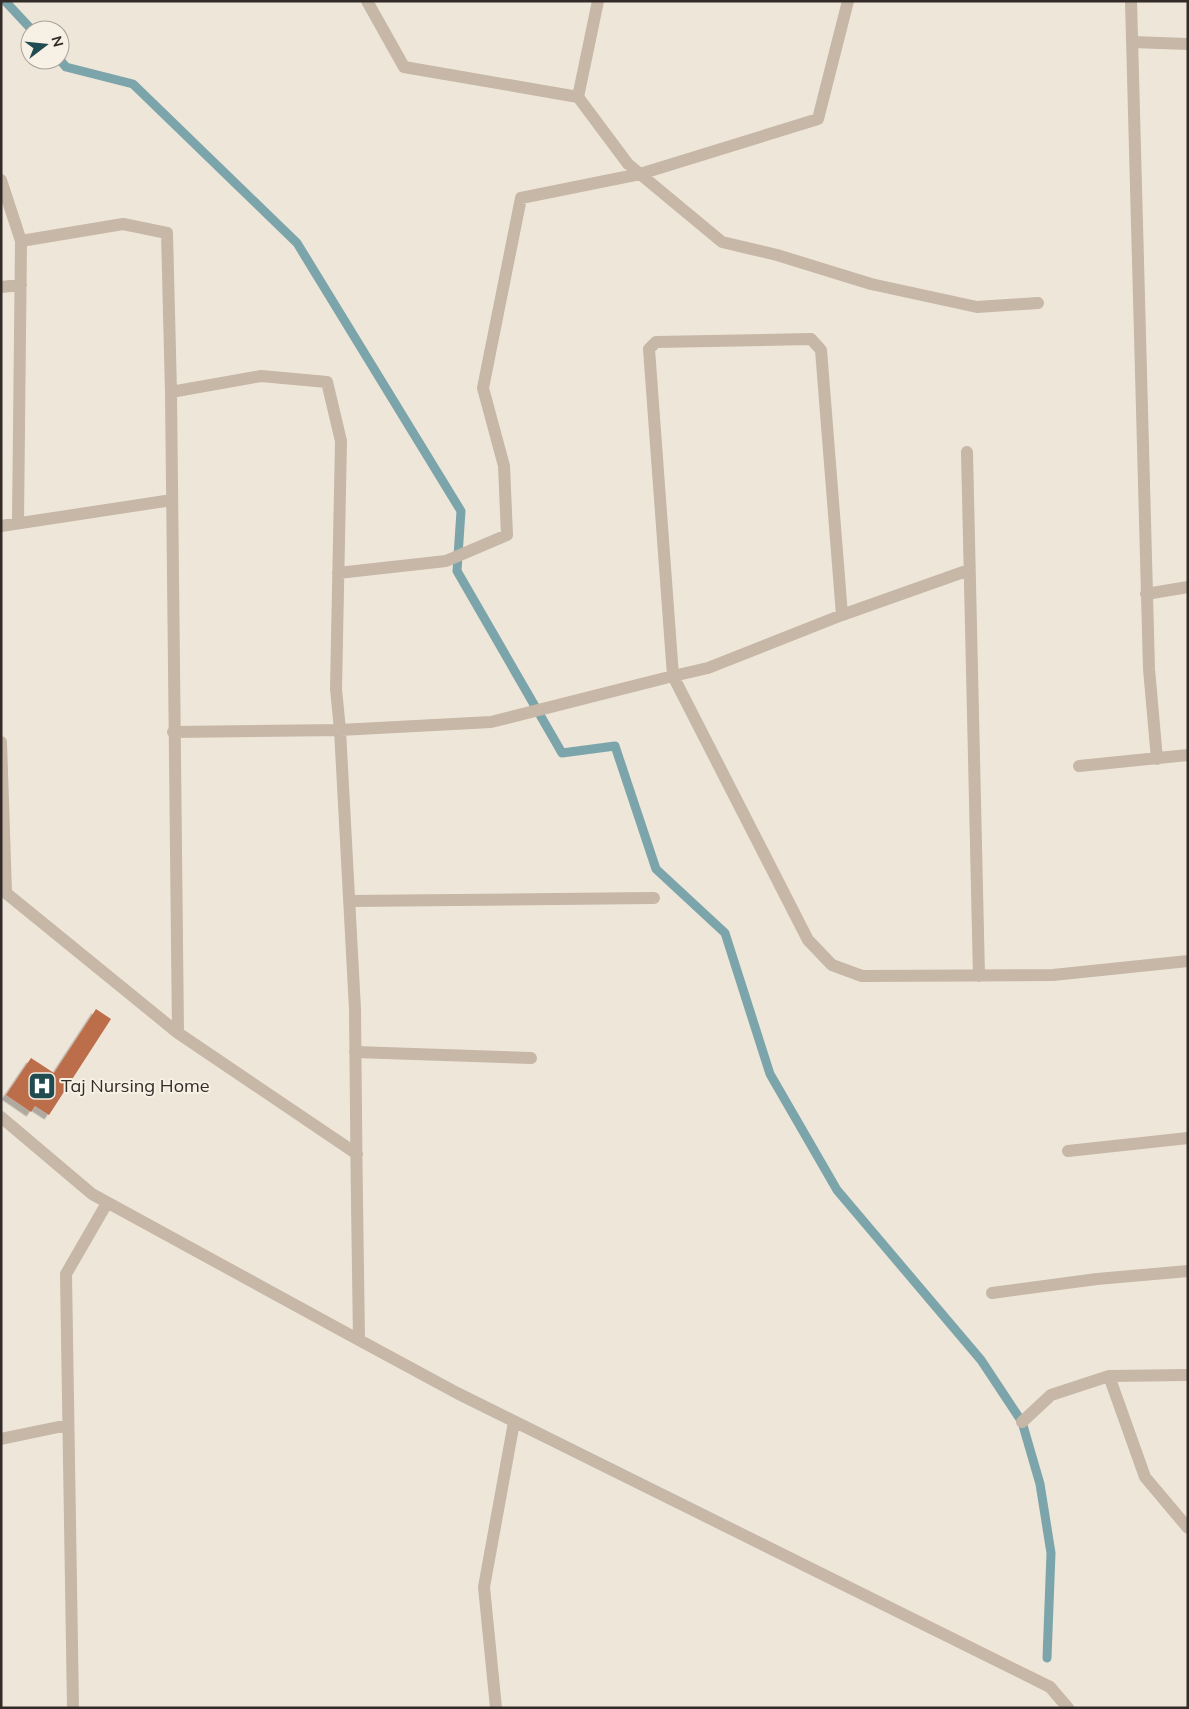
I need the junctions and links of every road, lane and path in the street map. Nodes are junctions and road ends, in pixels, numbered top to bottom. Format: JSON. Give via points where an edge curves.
{"nodes":[{"id":1,"x":367,"y":1,"type":"edge"},
{"id":2,"x":598,"y":1,"type":"edge"},
{"id":3,"x":848,"y":1,"type":"edge"},
{"id":4,"x":1131,"y":1,"type":"edge"},
{"id":5,"x":1132,"y":42,"type":"junction"},
{"id":6,"x":1188,"y":44,"type":"edge"},
{"id":7,"x":578,"y":97,"type":"junction"},
{"id":8,"x":640,"y":174,"type":"junction"},
{"id":9,"x":1,"y":180,"type":"edge"},
{"id":10,"x":21,"y":241,"type":"junction"},
{"id":11,"x":21,"y":285,"type":"junction"},
{"id":12,"x":1,"y":287,"type":"edge"},
{"id":13,"x":1038,"y":303,"type":"dead end"},
{"id":14,"x":171,"y":392,"type":"junction"},
{"id":15,"x":967,"y":452,"type":"dead end"},
{"id":16,"x":172,"y":500,"type":"junction"},
{"id":17,"x":18,"y":523,"type":"junction"},
{"id":18,"x":1,"y":526,"type":"edge"},
{"id":19,"x":969,"y":570,"type":"junction"},
{"id":20,"x":338,"y":573,"type":"junction"},
{"id":21,"x":1188,"y":587,"type":"edge"},
{"id":22,"x":1146,"y":594,"type":"junction"},
{"id":23,"x":842,"y":615,"type":"junction"},
{"id":24,"x":673,"y":676,"type":"junction"},
{"id":25,"x":340,"y":730,"type":"junction"},
{"id":26,"x":174,"y":732,"type":"junction"},
{"id":27,"x":1,"y":742,"type":"edge"},
{"id":28,"x":1188,"y":755,"type":"edge"},
{"id":29,"x":1157,"y":759,"type":"junction"},
{"id":30,"x":1079,"y":766,"type":"dead end"},
{"id":31,"x":3,"y":874,"type":"edge"},
{"id":32,"x":654,"y":898,"type":"dead end"},
{"id":33,"x":349,"y":901,"type":"junction"},
{"id":34,"x":1188,"y":961,"type":"edge"},
{"id":35,"x":979,"y":976,"type":"junction"},
{"id":36,"x":178,"y":1033,"type":"junction"},
{"id":37,"x":355,"y":1052,"type":"junction"},
{"id":38,"x":531,"y":1058,"type":"dead end"},
{"id":39,"x":1,"y":1116,"type":"edge"},
{"id":40,"x":1188,"y":1138,"type":"edge"},
{"id":41,"x":1068,"y":1151,"type":"dead end"},
{"id":42,"x":357,"y":1154,"type":"junction"},
{"id":43,"x":107,"y":1203,"type":"junction"},
{"id":44,"x":1188,"y":1271,"type":"edge"},
{"id":45,"x":992,"y":1293,"type":"dead end"},
{"id":46,"x":359,"y":1340,"type":"junction"},
{"id":47,"x":1188,"y":1375,"type":"edge"},
{"id":48,"x":1108,"y":1376,"type":"junction"},
{"id":49,"x":514,"y":1422,"type":"junction"},
{"id":50,"x":1022,"y":1422,"type":"dead end"},
{"id":51,"x":68,"y":1426,"type":"junction"},
{"id":52,"x":1,"y":1439,"type":"edge"},
{"id":53,"x":1188,"y":1528,"type":"edge"},
{"id":54,"x":73,"y":1708,"type":"edge"},
{"id":55,"x":496,"y":1708,"type":"edge"},
{"id":56,"x":1068,"y":1708,"type":"edge"}],
"edges":[{"from":1,"to":7,"type":"street","via":[[404,67]]},
{"from":2,"to":7,"type":"street"},
{"from":3,"to":8,"type":"street","via":[[818,119]]},
{"from":4,"to":5,"type":"street"},
{"from":5,"to":6,"type":"street"},
{"from":5,"to":22,"type":"street"},
{"from":7,"to":8,"type":"street","via":[[628,164]]},
{"from":8,"to":13,"type":"street","via":[[722,242],[871,284],[978,307]]},
{"from":8,"to":20,"type":"street","via":[[522,198],[483,388],[504,466],[508,535],[446,561]]},
{"from":9,"to":10,"type":"street"},
{"from":10,"to":11,"type":"street"},
{"from":10,"to":14,"type":"street","via":[[123,224],[167,233]]},
{"from":11,"to":12,"type":"street"},
{"from":11,"to":17,"type":"street"},
{"from":14,"to":16,"type":"street"},
{"from":14,"to":20,"type":"street","via":[[261,376],[327,382],[341,441]]},
{"from":15,"to":19,"type":"street"},
{"from":16,"to":17,"type":"street"},
{"from":16,"to":26,"type":"street"},
{"from":17,"to":18,"type":"street"},
{"from":19,"to":23,"type":"street"},
{"from":19,"to":35,"type":"street"},
{"from":20,"to":25,"type":"street","via":[[336,689]]},
{"from":21,"to":22,"type":"street"},
{"from":22,"to":29,"type":"street"},
{"from":23,"to":24,"type":"street","via":[[708,668]]},
{"from":23,"to":24,"type":"street","via":[[820,350],[812,339],[656,342],[650,349]]},
{"from":24,"to":25,"type":"street","via":[[491,722]]},
{"from":24,"to":35,"type":"street","via":[[808,940],[832,965],[862,976]]},
{"from":25,"to":26,"type":"street"},
{"from":25,"to":33,"type":"street"},
{"from":26,"to":36,"type":"street"},
{"from":27,"to":31,"type":"street"},
{"from":28,"to":29,"type":"street"},
{"from":29,"to":30,"type":"street"},
{"from":31,"to":36,"type":"street","via":[[6,893]]},
{"from":32,"to":33,"type":"street"},
{"from":33,"to":37,"type":"street"},
{"from":34,"to":35,"type":"street","via":[[1053,975]]},
{"from":36,"to":42,"type":"street"},
{"from":37,"to":38,"type":"street"},
{"from":37,"to":42,"type":"street"},
{"from":39,"to":43,"type":"street","via":[[92,1194]]},
{"from":40,"to":41,"type":"street"},
{"from":42,"to":46,"type":"street"},
{"from":43,"to":46,"type":"street"},
{"from":43,"to":51,"type":"street","via":[[66,1274]]},
{"from":44,"to":45,"type":"street"},
{"from":46,"to":49,"type":"street"},
{"from":47,"to":48,"type":"street"},
{"from":48,"to":50,"type":"street","via":[[1051,1395]]},
{"from":48,"to":53,"type":"street","via":[[1145,1477]]},
{"from":49,"to":55,"type":"street","via":[[484,1587]]},
{"from":49,"to":56,"type":"street","via":[[1050,1687]]},
{"from":51,"to":52,"type":"street"},
{"from":51,"to":54,"type":"street"}]}
